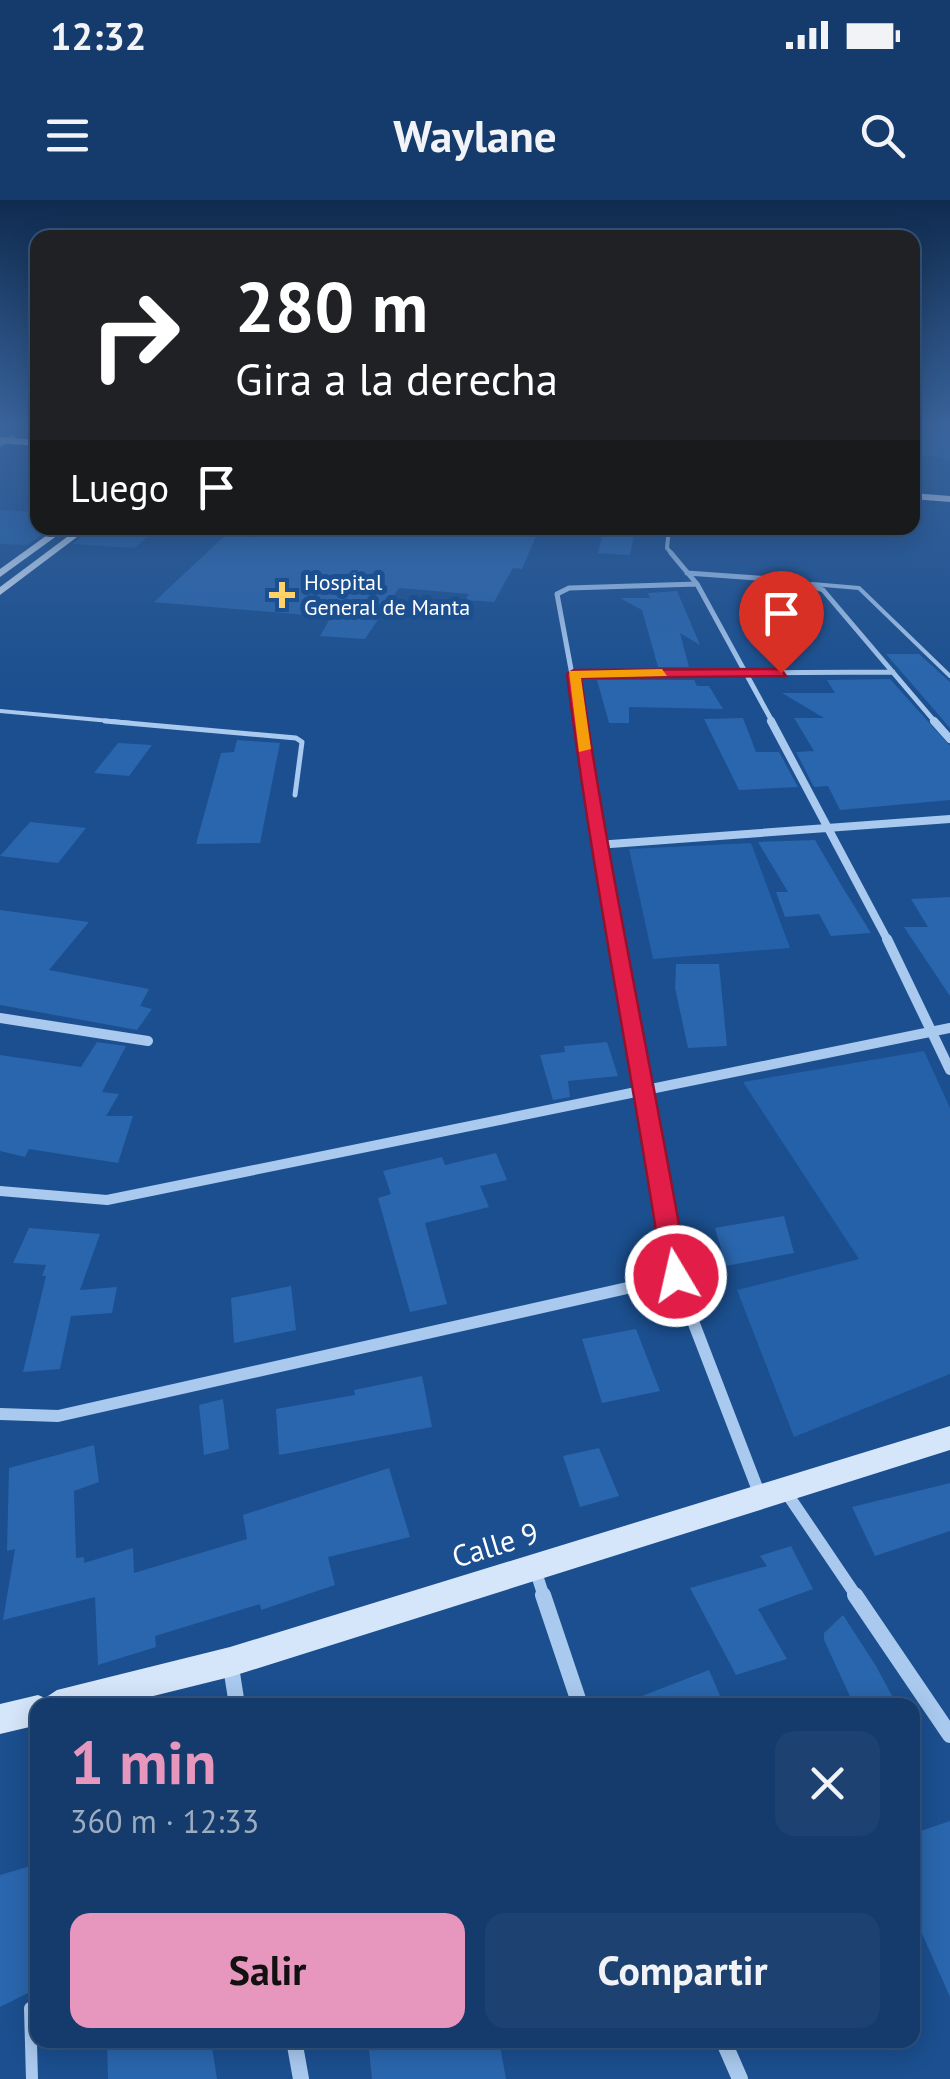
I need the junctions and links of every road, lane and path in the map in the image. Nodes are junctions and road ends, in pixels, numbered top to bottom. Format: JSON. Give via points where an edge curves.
{"nodes":[{"id":1,"x":53,"y":535,"type":"edge"},
{"id":2,"x":75,"y":535,"type":"edge"},
{"id":3,"x":668,"y":535,"type":"edge"},
{"id":4,"x":687,"y":573,"type":"junction"},
{"id":5,"x":0,"y":574,"type":"edge"},
{"id":6,"x":697,"y":584,"type":"junction"},
{"id":7,"x":812,"y":584,"type":"junction"},
{"id":8,"x":0,"y":592,"type":"edge"},
{"id":9,"x":893,"y":672,"type":"junction"},
{"id":10,"x":574,"y":674,"type":"junction"},
{"id":11,"x":744,"y":674,"type":"junction"},
{"id":12,"x":950,"y":676,"type":"edge"},
{"id":13,"x":0,"y":711,"type":"edge"},
{"id":14,"x":950,"y":739,"type":"edge"},
{"id":15,"x":295,"y":795,"type":"dead end"},
{"id":16,"x":950,"y":818,"type":"edge"},
{"id":17,"x":828,"y":826,"type":"junction"},
{"id":18,"x":597,"y":845,"type":"junction"},
{"id":19,"x":0,"y":1018,"type":"edge"},
{"id":20,"x":950,"y":1028,"type":"edge"},
{"id":21,"x":932,"y":1032,"type":"junction"},
{"id":22,"x":148,"y":1041,"type":"dead end"},
{"id":23,"x":950,"y":1070,"type":"edge"},
{"id":24,"x":646,"y":1093,"type":"junction"},
{"id":25,"x":0,"y":1190,"type":"edge"},
{"id":26,"x":676,"y":1276,"type":"junction"},
{"id":27,"x":0,"y":1414,"type":"edge"},
{"id":28,"x":950,"y":1438,"type":"edge"},
{"id":29,"x":774,"y":1495,"type":"junction"},
{"id":30,"x":535,"y":1569,"type":"junction"},
{"id":31,"x":230,"y":1662,"type":"junction"},
{"id":32,"x":84,"y":1698,"type":"edge"},
{"id":33,"x":236,"y":1698,"type":"edge"},
{"id":34,"x":578,"y":1698,"type":"edge"},
{"id":35,"x":30,"y":1712,"type":"edge"},
{"id":36,"x":0,"y":1719,"type":"edge"},
{"id":37,"x":950,"y":1736,"type":"edge"},
{"id":38,"x":31,"y":2048,"type":"edge"},
{"id":39,"x":295,"y":2048,"type":"edge"},
{"id":40,"x":726,"y":2048,"type":"edge"},
{"id":41,"x":32,"y":2079,"type":"edge"},
{"id":42,"x":301,"y":2079,"type":"edge"},
{"id":43,"x":740,"y":2079,"type":"edge"}],
"edges":[{"from":1,"to":5,"type":"street"},
{"from":2,"to":8,"type":"street"},
{"from":3,"to":4,"type":"street","via":[[667,548]]},
{"from":4,"to":6,"type":"street"},
{"from":4,"to":7,"type":"street"},
{"from":6,"to":10,"type":"street","via":[[560,590]]},
{"from":6,"to":11,"type":"street"},
{"from":7,"to":9,"type":"street"},
{"from":7,"to":12,"type":"lane","via":[[859,588]]},
{"from":9,"to":11,"type":"street"},
{"from":9,"to":14,"type":"street"},
{"from":10,"to":11,"type":"street"},
{"from":10,"to":18,"type":"street"},
{"from":11,"to":17,"type":"street"},
{"from":13,"to":15,"type":"lane","via":[[296,738],[302,742]]},
{"from":16,"to":17,"type":"street"},
{"from":17,"to":18,"type":"street"},
{"from":17,"to":21,"type":"street"},
{"from":18,"to":24,"type":"street"},
{"from":19,"to":22,"type":"street"},
{"from":20,"to":21,"type":"street"},
{"from":21,"to":23,"type":"street"},
{"from":21,"to":24,"type":"street"},
{"from":24,"to":25,"type":"street","via":[[107,1200]]},
{"from":24,"to":26,"type":"street"},
{"from":26,"to":27,"type":"street","via":[[58,1416]]},
{"from":26,"to":29,"type":"street"},
{"from":28,"to":29,"type":"street","name":"Calle 9"},
{"from":29,"to":30,"type":"street","name":"Calle 9"},
{"from":29,"to":37,"type":"street"},
{"from":30,"to":31,"type":"street","name":"Calle 9"},
{"from":30,"to":34,"type":"street"},
{"from":31,"to":32,"type":"street","name":"Calle 9"},
{"from":31,"to":33,"type":"street"},
{"from":35,"to":36,"type":"street"},
{"from":38,"to":41,"type":"lane"},
{"from":39,"to":42,"type":"street"},
{"from":40,"to":43,"type":"street"}]}
